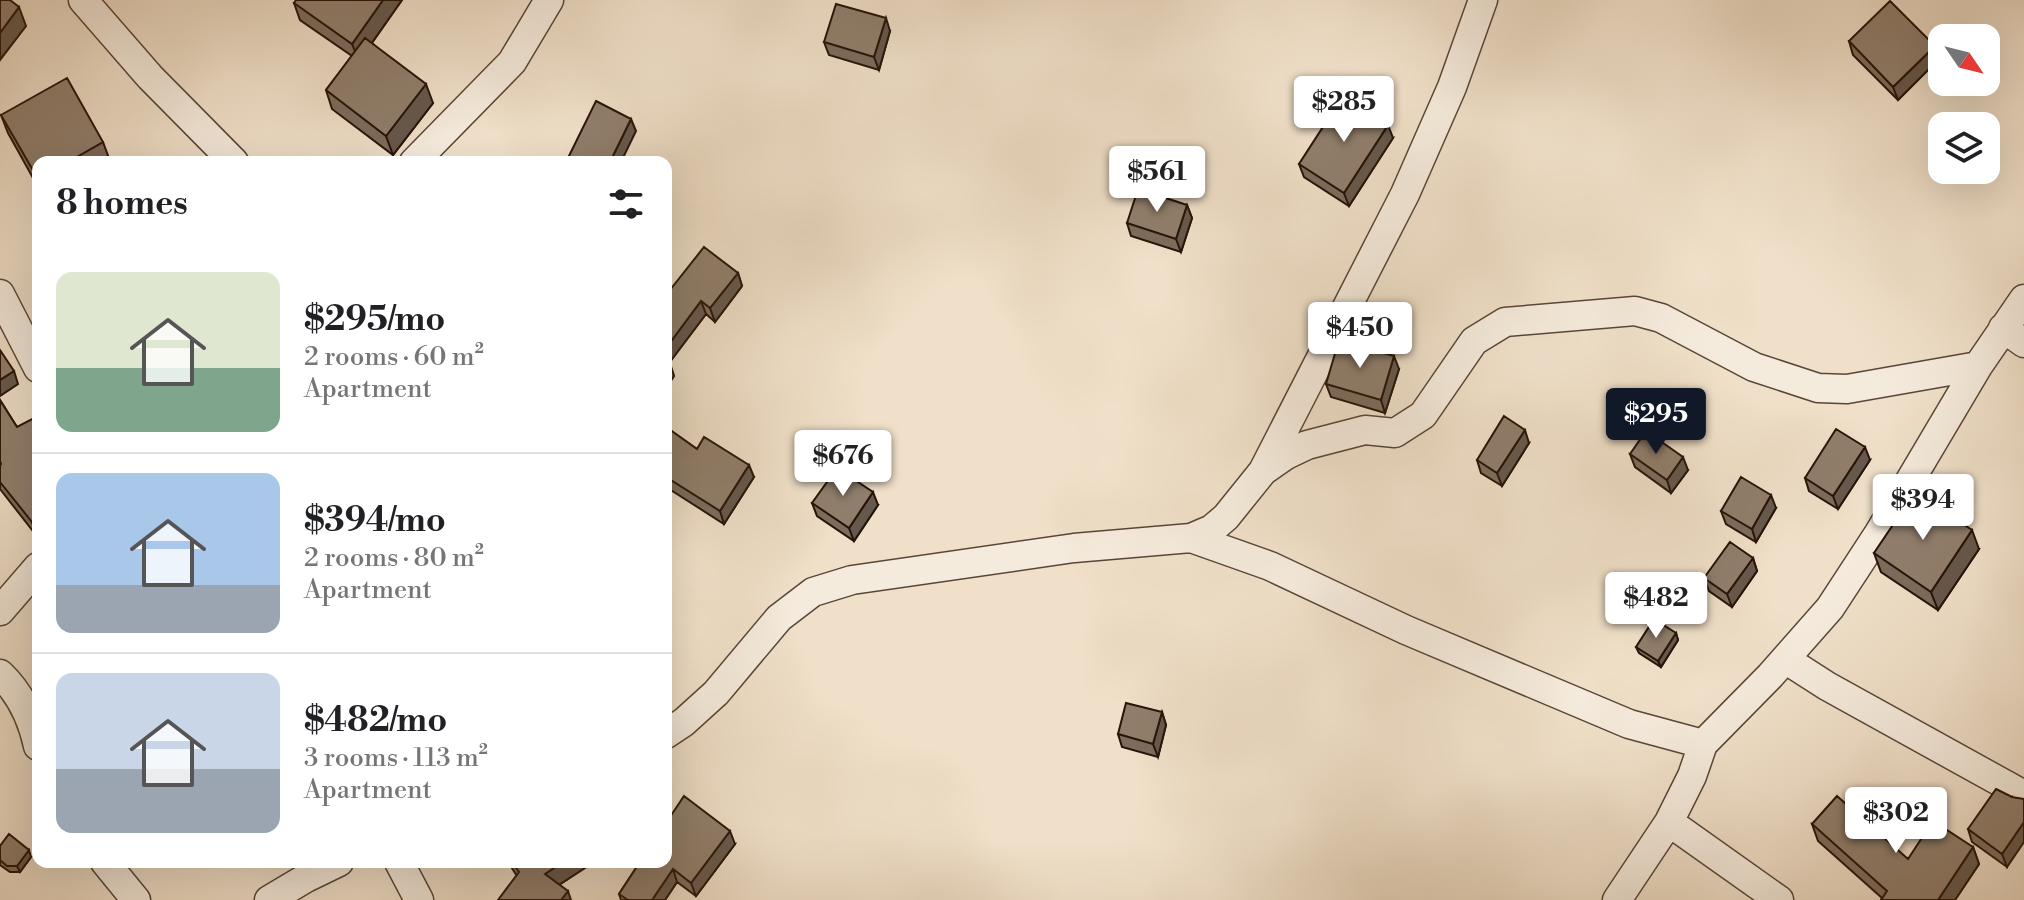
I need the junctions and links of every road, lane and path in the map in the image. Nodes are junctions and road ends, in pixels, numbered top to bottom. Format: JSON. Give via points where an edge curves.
{"nodes":[{"id":1,"x":83,"y":0,"type":"edge"},
{"id":2,"x":549,"y":0,"type":"edge"},
{"id":3,"x":1483,"y":0,"type":"edge"},
{"id":4,"x":228,"y":156,"type":"edge"},
{"id":5,"x":420,"y":156,"type":"edge"},
{"id":6,"x":0,"y":294,"type":"edge"},
{"id":7,"x":2024,"y":299,"type":"edge"},
{"id":8,"x":2014,"y":336,"type":"edge"},
{"id":9,"x":32,"y":356,"type":"edge"},
{"id":10,"x":1978,"y":366,"type":"junction"},
{"id":11,"x":1263,"y":471,"type":"junction"},
{"id":12,"x":1191,"y":538,"type":"junction"},
{"id":13,"x":32,"y":574,"type":"edge"},
{"id":14,"x":0,"y":611,"type":"edge"},
{"id":15,"x":1785,"y":659,"type":"junction"},
{"id":16,"x":0,"y":674,"type":"edge"},
{"id":17,"x":32,"y":723,"type":"edge"},
{"id":18,"x":672,"y":730,"type":"edge"},
{"id":19,"x":1703,"y":744,"type":"junction"},
{"id":20,"x":2024,"y":795,"type":"edge"},
{"id":21,"x":1669,"y":822,"type":"junction"},
{"id":22,"x":110,"y":868,"type":"edge"},
{"id":23,"x":327,"y":868,"type":"edge"},
{"id":24,"x":402,"y":868,"type":"edge"},
{"id":25,"x":136,"y":900,"type":"edge"},
{"id":26,"x":269,"y":900,"type":"edge"},
{"id":27,"x":419,"y":900,"type":"edge"},
{"id":28,"x":1617,"y":900,"type":"edge"},
{"id":29,"x":1779,"y":900,"type":"edge"}],
"edges":[{"from":1,"to":4,"type":"street"},
{"from":2,"to":5,"type":"street","via":[[512,62]]},
{"from":3,"to":11,"type":"street","via":[[1405,194]]},
{"from":6,"to":9,"type":"street"},
{"from":7,"to":8,"type":"street"},
{"from":8,"to":10,"type":"street"},
{"from":10,"to":11,"type":"street","via":[[1847,389],[1818,388],[1754,367],[1661,318],[1635,311],[1505,322],[1474,341],[1423,415],[1395,433],[1365,430],[1307,445]]},
{"from":10,"to":15,"type":"street","via":[[1830,608]]},
{"from":11,"to":12,"type":"street","via":[[1226,517]]},
{"from":12,"to":18,"type":"street","via":[[1074,548],[852,580],[813,592],[779,618],[716,693]]},
{"from":12,"to":19,"type":"street","via":[[1270,566],[1615,718]]},
{"from":13,"to":14,"type":"street"},
{"from":15,"to":19,"type":"street"},
{"from":15,"to":20,"type":"street"},
{"from":16,"to":17,"type":"street","via":[[17,690]]},
{"from":19,"to":21,"type":"street"},
{"from":21,"to":28,"type":"street"},
{"from":21,"to":29,"type":"street"},
{"from":22,"to":25,"type":"street"},
{"from":23,"to":26,"type":"street"},
{"from":24,"to":27,"type":"street"}]}
